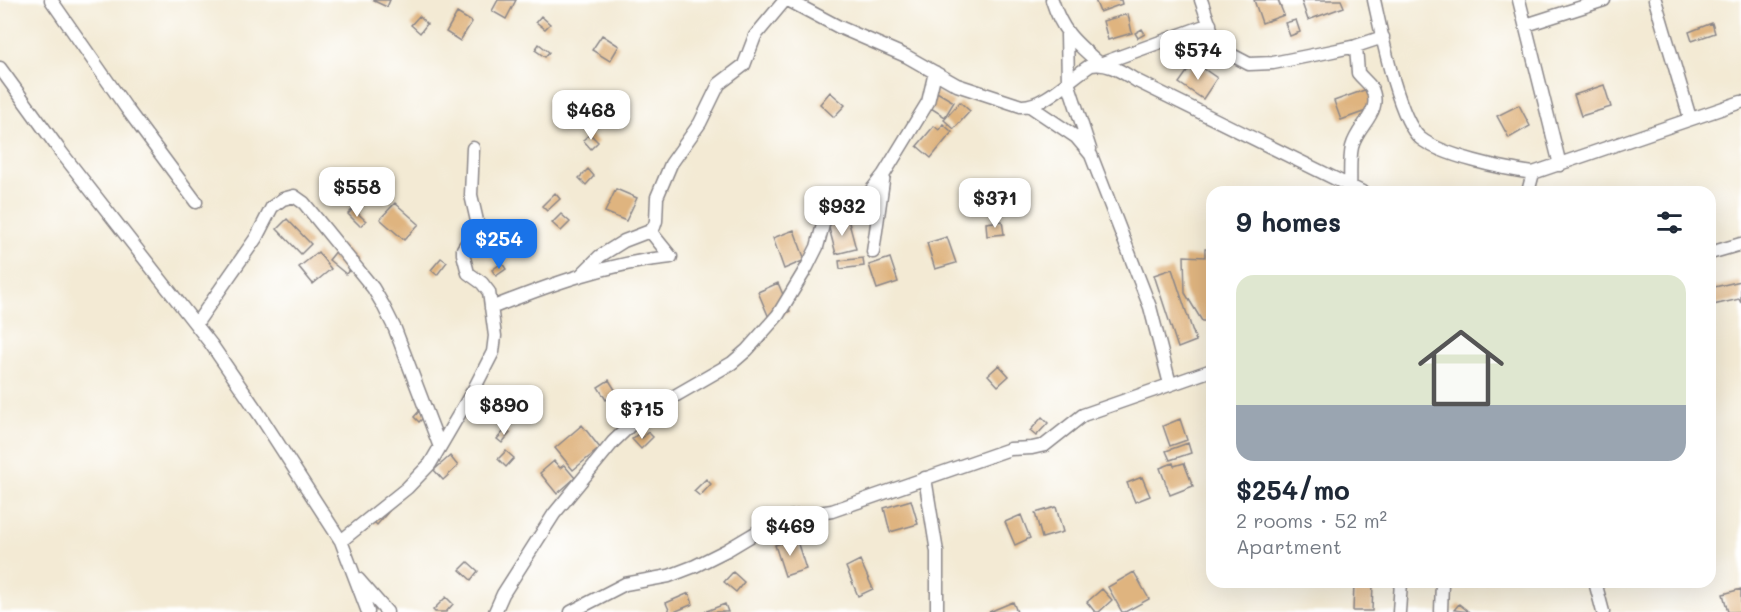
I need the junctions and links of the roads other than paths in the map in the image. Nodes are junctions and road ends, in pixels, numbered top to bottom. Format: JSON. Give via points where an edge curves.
{"nodes":[{"id":1,"x":51,"y":0,"type":"edge"},
{"id":2,"x":1052,"y":0,"type":"edge"},
{"id":3,"x":1201,"y":0,"type":"edge"},
{"id":4,"x":1374,"y":0,"type":"edge"},
{"id":5,"x":1519,"y":0,"type":"edge"},
{"id":6,"x":1604,"y":0,"type":"edge"},
{"id":7,"x":1655,"y":0,"type":"edge"},
{"id":8,"x":792,"y":1,"type":"edge"},
{"id":9,"x":1210,"y":24,"type":"junction"},
{"id":10,"x":1526,"y":25,"type":"junction"},
{"id":11,"x":1067,"y":34,"type":"junction"},
{"id":12,"x":1383,"y":38,"type":"junction"},
{"id":13,"x":1356,"y":46,"type":"junction"},
{"id":14,"x":1100,"y":64,"type":"junction"},
{"id":15,"x":0,"y":68,"type":"edge"},
{"id":16,"x":934,"y":72,"type":"junction"},
{"id":17,"x":1068,"y":82,"type":"junction"},
{"id":18,"x":1741,"y":102,"type":"edge"},
{"id":19,"x":1030,"y":106,"type":"junction"},
{"id":20,"x":1690,"y":118,"type":"junction"},
{"id":21,"x":473,"y":148,"type":"dead end"},
{"id":22,"x":1091,"y":155,"type":"junction"},
{"id":23,"x":1560,"y":165,"type":"junction"},
{"id":24,"x":1533,"y":173,"type":"junction"},
{"id":25,"x":884,"y":174,"type":"junction"},
{"id":26,"x":1344,"y":186,"type":"edge"},
{"id":27,"x":1350,"y":186,"type":"edge"},
{"id":28,"x":1530,"y":186,"type":"edge"},
{"id":29,"x":196,"y":202,"type":"dead end"},
{"id":30,"x":650,"y":231,"type":"junction"},
{"id":31,"x":1741,"y":244,"type":"edge"},
{"id":32,"x":1716,"y":251,"type":"edge"},
{"id":33,"x":873,"y":252,"type":"dead end"},
{"id":34,"x":580,"y":275,"type":"junction"},
{"id":35,"x":491,"y":308,"type":"junction"},
{"id":36,"x":196,"y":324,"type":"junction"},
{"id":37,"x":1206,"y":372,"type":"edge"},
{"id":38,"x":1170,"y":384,"type":"junction"},
{"id":39,"x":440,"y":447,"type":"junction"},
{"id":40,"x":925,"y":478,"type":"junction"},
{"id":41,"x":341,"y":541,"type":"junction"},
{"id":42,"x":354,"y":575,"type":"junction"},
{"id":43,"x":1401,"y":588,"type":"edge"},
{"id":44,"x":1442,"y":588,"type":"edge"},
{"id":45,"x":1596,"y":588,"type":"edge"},
{"id":46,"x":937,"y":611,"type":"edge"},
{"id":47,"x":368,"y":612,"type":"edge"},
{"id":48,"x":387,"y":612,"type":"edge"},
{"id":49,"x":495,"y":612,"type":"edge"},
{"id":50,"x":571,"y":612,"type":"edge"},
{"id":51,"x":1399,"y":612,"type":"edge"},
{"id":52,"x":1441,"y":612,"type":"edge"},
{"id":53,"x":1603,"y":612,"type":"edge"}],
"edges":[{"from":1,"to":29,"type":"street"},
{"from":2,"to":11,"type":"street"},
{"from":3,"to":9,"type":"street"},
{"from":4,"to":12,"type":"street"},
{"from":5,"to":10,"type":"street"},
{"from":6,"to":10,"type":"street"},
{"from":7,"to":20,"type":"street"},
{"from":8,"to":16,"type":"street"},
{"from":8,"to":30,"type":"street","via":[[755,36],[744,65],[719,84],[700,123],[670,164],[657,197],[656,221]]},
{"from":9,"to":13,"type":"street","via":[[1228,53],[1249,63],[1273,63]]},
{"from":9,"to":14,"type":"street"},
{"from":10,"to":23,"type":"street"},
{"from":11,"to":14,"type":"street"},
{"from":11,"to":17,"type":"street"},
{"from":12,"to":13,"type":"street"},
{"from":12,"to":24,"type":"street","via":[[1408,124],[1420,138],[1437,148],[1500,168]]},
{"from":13,"to":27,"type":"street","via":[[1358,73],[1370,85],[1375,106],[1352,148]]},
{"from":14,"to":17,"type":"street","via":[[1091,65]]},
{"from":14,"to":26,"type":"street"},
{"from":15,"to":36,"type":"street"},
{"from":16,"to":19,"type":"street","via":[[957,84]]},
{"from":16,"to":25,"type":"street","via":[[928,102]]},
{"from":17,"to":19,"type":"street"},
{"from":17,"to":22,"type":"street"},
{"from":18,"to":20,"type":"street"},
{"from":19,"to":22,"type":"street","via":[[1076,137]]},
{"from":20,"to":23,"type":"street"},
{"from":21,"to":35,"type":"street","via":[[471,195],[477,228],[464,249],[463,259],[468,273],[489,292]]},
{"from":22,"to":38,"type":"street","via":[[1150,307]]},
{"from":23,"to":24,"type":"street"},
{"from":24,"to":28,"type":"street"},
{"from":25,"to":33,"type":"street"},
{"from":25,"to":49,"type":"street","via":[[863,201],[824,221],[807,267],[778,315],[747,350],[732,363],[640,416],[613,442],[554,514],[502,594]]},
{"from":30,"to":34,"type":"street","via":[[600,256]]},
{"from":30,"to":34,"type":"street","via":[[671,257]]},
{"from":31,"to":32,"type":"street"},
{"from":34,"to":35,"type":"street"},
{"from":35,"to":39,"type":"street","via":[[493,352]]},
{"from":36,"to":39,"type":"street","via":[[256,238],[272,207],[294,196],[304,203],[383,304]]},
{"from":36,"to":41,"type":"street"},
{"from":37,"to":38,"type":"street"},
{"from":38,"to":40,"type":"street","via":[[1083,415],[1045,445],[1010,449]]},
{"from":39,"to":41,"type":"street","via":[[407,489]]},
{"from":40,"to":46,"type":"street","via":[[937,552]]},
{"from":40,"to":50,"type":"street","via":[[832,511],[779,519],[695,566],[669,576],[625,584]]},
{"from":41,"to":42,"type":"street"},
{"from":42,"to":47,"type":"street"},
{"from":42,"to":48,"type":"street"},
{"from":43,"to":51,"type":"street"},
{"from":44,"to":52,"type":"street"},
{"from":45,"to":53,"type":"street"}]}
